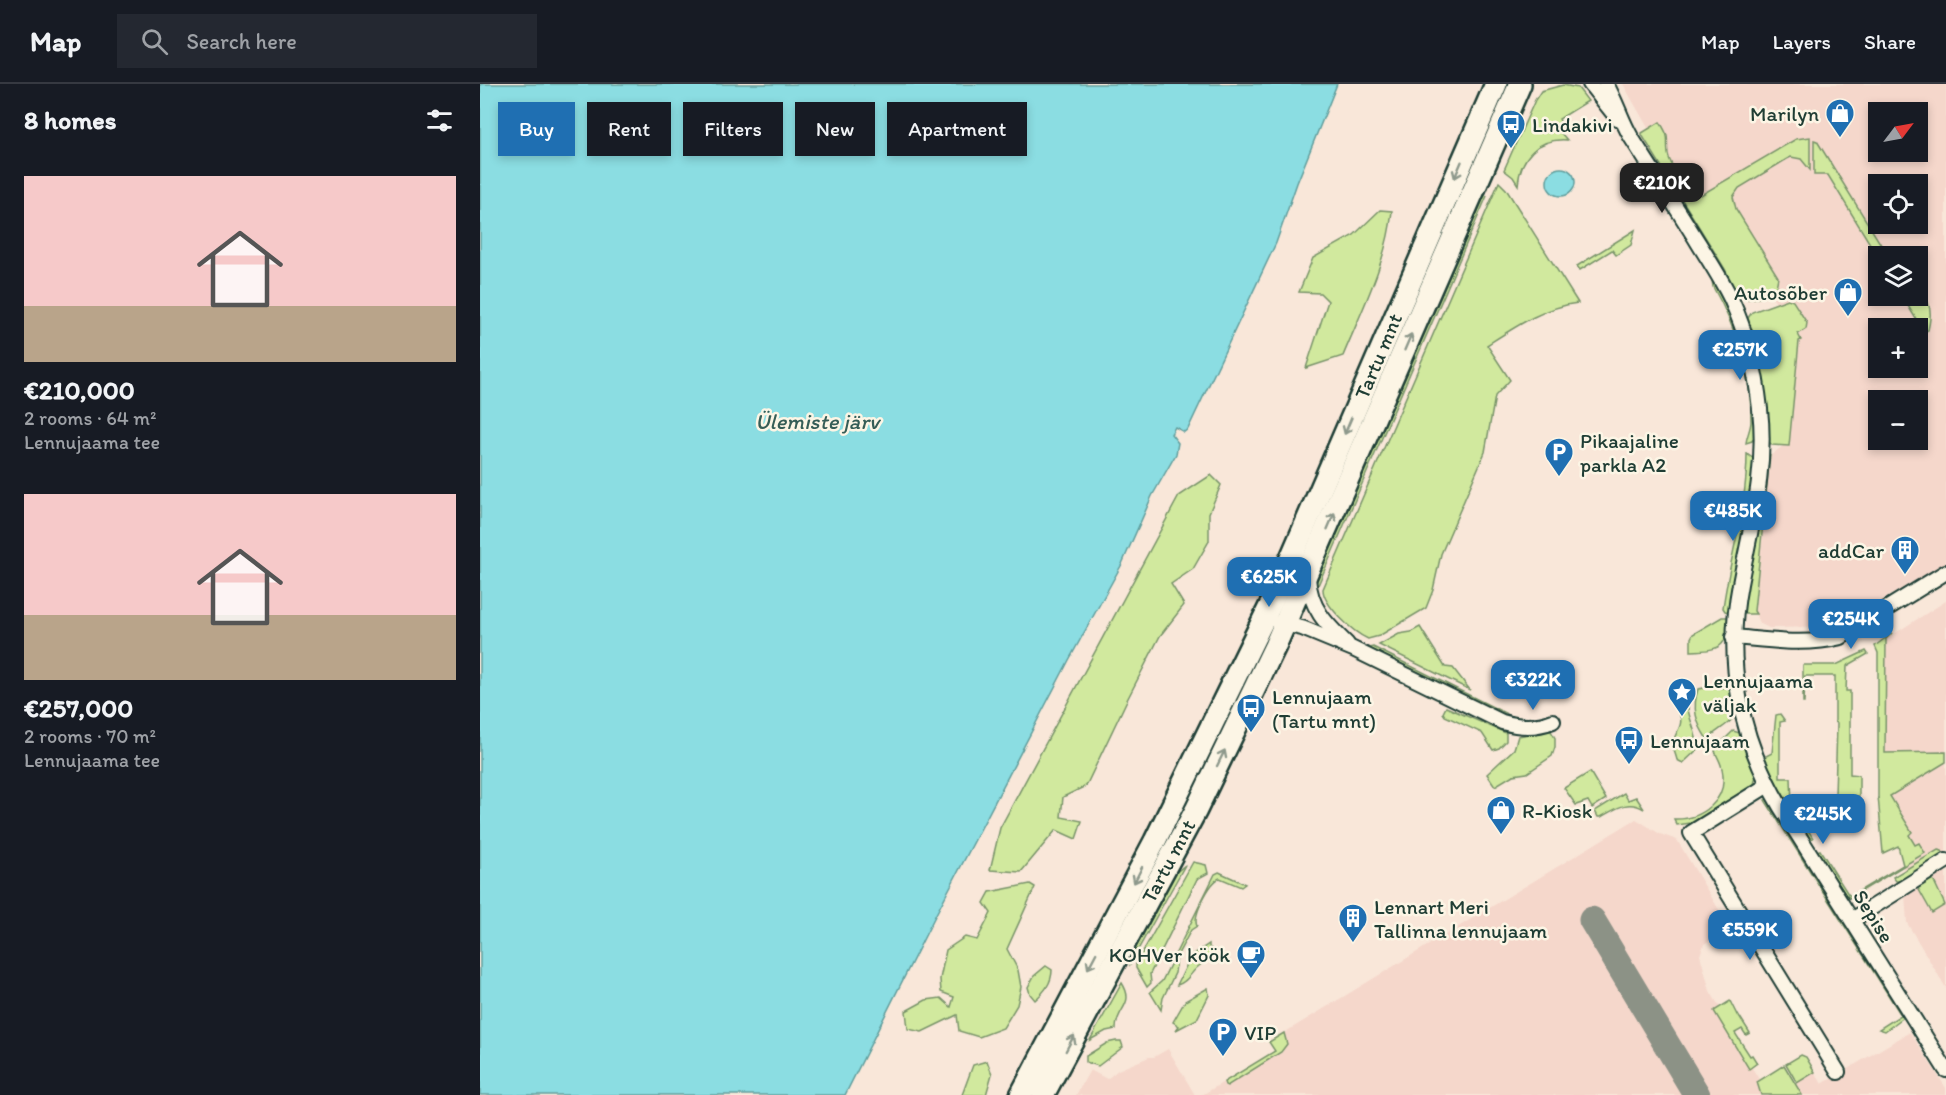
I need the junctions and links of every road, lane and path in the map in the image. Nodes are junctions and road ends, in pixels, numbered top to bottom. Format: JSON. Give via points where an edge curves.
{"nodes":[{"id":1,"x":1496,"y":84,"type":"edge"},
{"id":2,"x":1590,"y":84,"type":"edge"},
{"id":3,"x":1605,"y":84,"type":"edge"},
{"id":4,"x":1521,"y":86,"type":"edge"},
{"id":5,"x":1626,"y":129,"type":"junction"},
{"id":6,"x":1946,"y":573,"type":"edge"},
{"id":7,"x":1308,"y":575,"type":"junction"},
{"id":8,"x":1286,"y":624,"type":"junction"},
{"id":9,"x":1259,"y":628,"type":"junction"},
{"id":10,"x":1733,"y":637,"type":"junction"},
{"id":11,"x":1353,"y":649,"type":"junction"},
{"id":12,"x":1553,"y":721,"type":"dead end"},
{"id":13,"x":1768,"y":786,"type":"junction"},
{"id":14,"x":1946,"y":861,"type":"edge"},
{"id":15,"x":1852,"y":920,"type":"junction"},
{"id":16,"x":1946,"y":1070,"type":"edge"},
{"id":17,"x":1838,"y":1072,"type":"dead end"},
{"id":18,"x":1021,"y":1095,"type":"edge"},
{"id":19,"x":1042,"y":1095,"type":"edge"}],
"edges":[{"from":1,"to":9,"type":"highway","name":"Tartu mnt","one_way":true},
{"from":2,"to":5,"type":"street"},
{"from":3,"to":5,"type":"street"},
{"from":7,"to":4,"type":"highway","name":"Tartu mnt","one_way":true},
{"from":5,"to":10,"type":"street","name":"Sepise","via":[[1723,283],[1743,328],[1756,381],[1761,420],[1759,482]]},
{"from":6,"to":10,"type":"street","via":[[1841,638],[1807,642]]},
{"from":7,"to":8,"type":"highway","name":"Tartu mnt"},
{"from":7,"to":11,"type":"street","via":[[1313,604]]},
{"from":8,"to":9,"type":"street"},
{"from":8,"to":11,"type":"street"},
{"from":19,"to":8,"type":"highway","name":"Tartu mnt","one_way":true,"via":[[1196,810]]},
{"from":9,"to":18,"type":"highway","name":"Tartu mnt","one_way":true,"via":[[1150,850]]},
{"from":10,"to":13,"type":"street","name":"Sepise","via":[[1740,710]]},
{"from":11,"to":12,"type":"street","via":[[1502,722],[1523,727]]},
{"from":13,"to":15,"type":"street","name":"Sepise"},
{"from":13,"to":17,"type":"street","via":[[1691,833]]},
{"from":14,"to":15,"type":"street"},
{"from":15,"to":16,"type":"street","name":"Sepise"}]}
